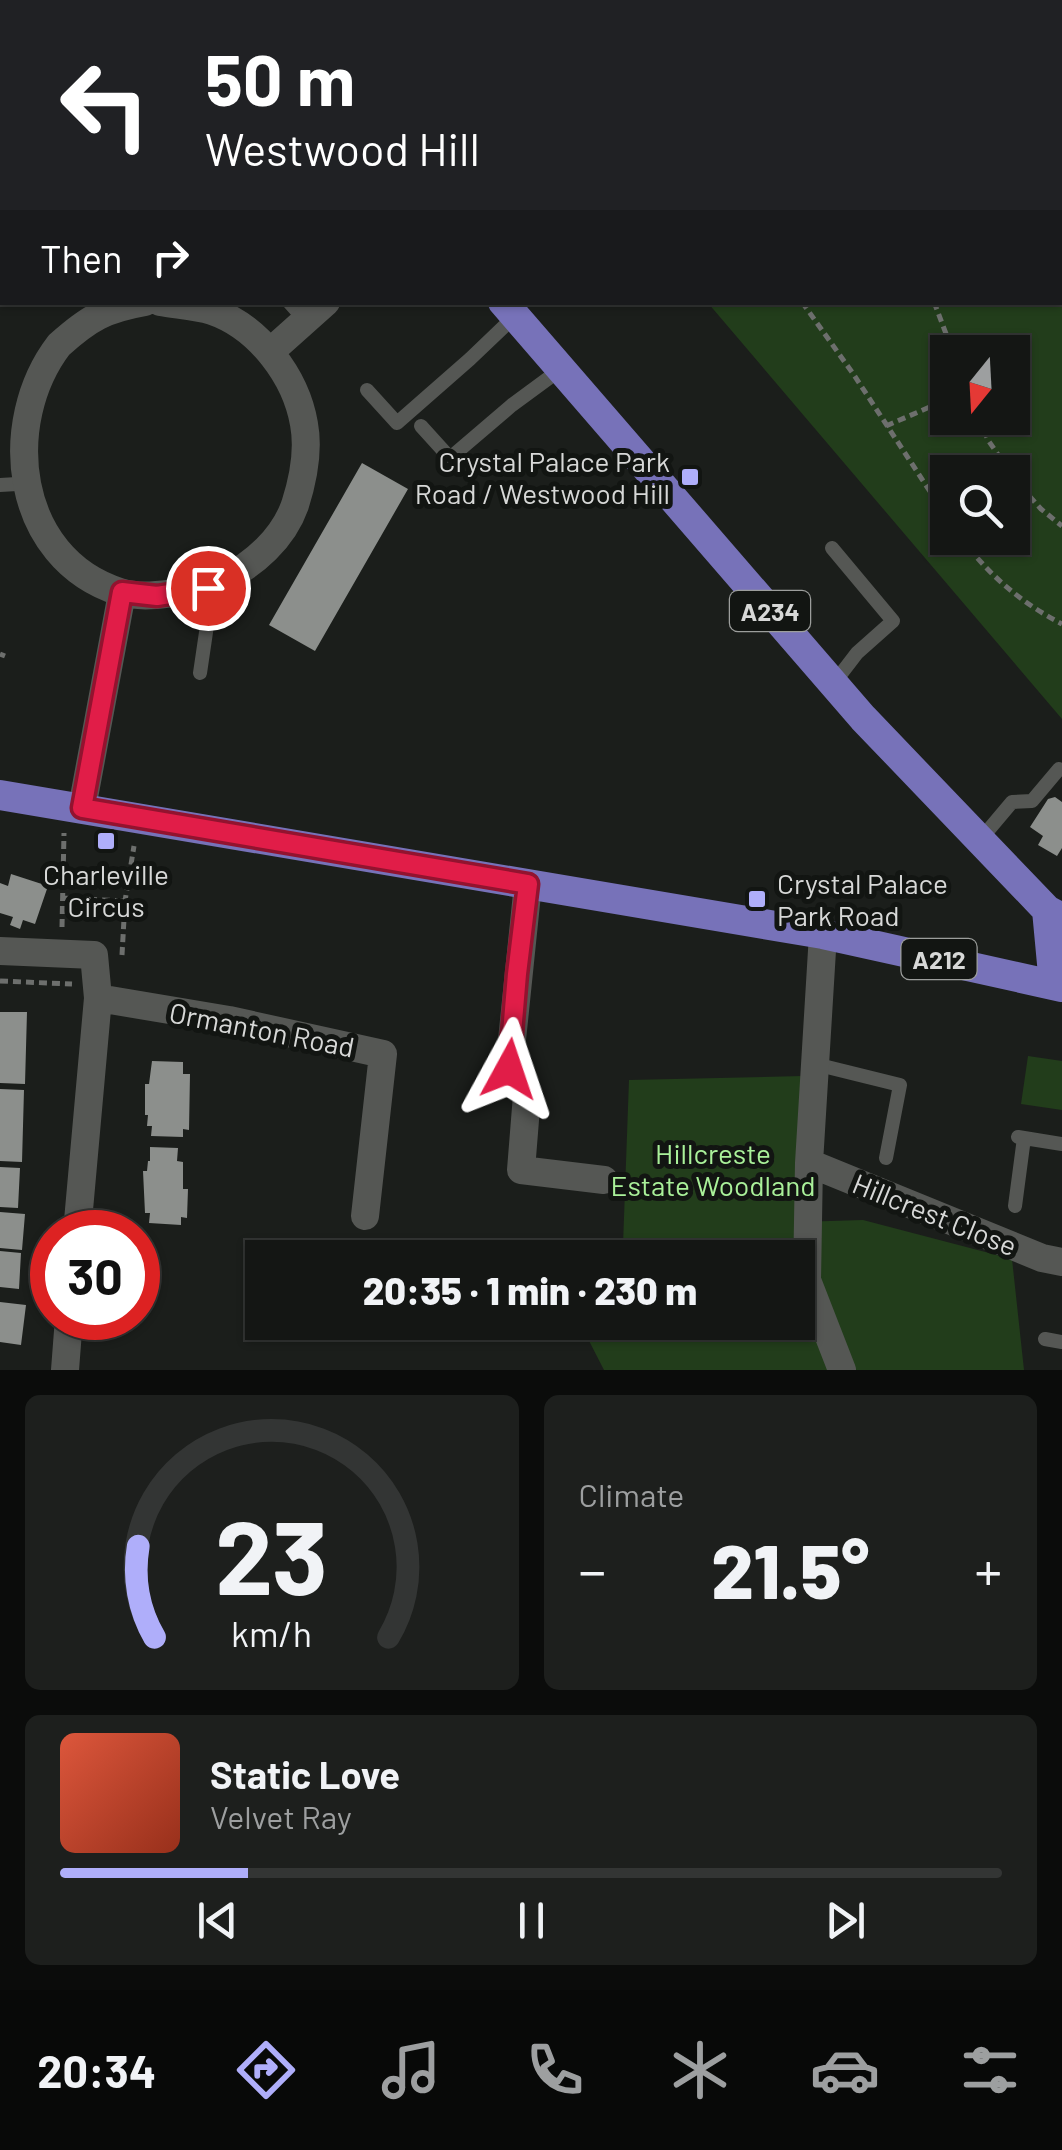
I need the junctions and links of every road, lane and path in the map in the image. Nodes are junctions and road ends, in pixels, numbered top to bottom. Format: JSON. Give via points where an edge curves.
{"nodes":[{"id":1,"x":129,"y":305,"type":"edge"},
{"id":2,"x":177,"y":305,"type":"edge"},
{"id":3,"x":804,"y":305,"type":"edge"},
{"id":4,"x":935,"y":305,"type":"edge"},
{"id":5,"x":307,"y":309,"type":"edge"},
{"id":6,"x":509,"y":309,"type":"edge"},
{"id":7,"x":947,"y":335,"type":"edge"},
{"id":8,"x":270,"y":352,"type":"junction"},
{"id":9,"x":561,"y":370,"type":"junction"},
{"id":10,"x":367,"y":390,"type":"dead end"},
{"id":11,"x":930,"y":407,"type":"edge"},
{"id":12,"x":421,"y":426,"type":"dead end"},
{"id":13,"x":886,"y":426,"type":"junction"},
{"id":14,"x":8,"y":484,"type":"edge"},
{"id":15,"x":930,"y":493,"type":"edge"},
{"id":16,"x":1030,"y":496,"type":"edge"},
{"id":17,"x":1062,"y":526,"type":"edge"},
{"id":18,"x":832,"y":548,"type":"dead end"},
{"id":19,"x":974,"y":555,"type":"edge"},
{"id":20,"x":197,"y":590,"type":"junction"},
{"id":21,"x":122,"y":592,"type":"junction"},
{"id":22,"x":1062,"y":624,"type":"edge"},
{"id":23,"x":200,"y":674,"type":"dead end"},
{"id":24,"x":834,"y":684,"type":"junction"},
{"id":25,"x":1059,"y":769,"type":"dead end"},
{"id":26,"x":0,"y":795,"type":"edge"},
{"id":27,"x":73,"y":806,"type":"junction"},
{"id":28,"x":138,"y":819,"type":"junction"},
{"id":29,"x":980,"y":840,"type":"junction"},
{"id":30,"x":528,"y":884,"type":"junction"},
{"id":31,"x":62,"y":898,"type":"junction"},
{"id":32,"x":125,"y":901,"type":"junction"},
{"id":33,"x":1055,"y":914,"type":"edge"},
{"id":34,"x":62,"y":933,"type":"dead end"},
{"id":35,"x":823,"y":934,"type":"junction"},
{"id":36,"x":0,"y":951,"type":"edge"},
{"id":37,"x":94,"y":955,"type":"junction"},
{"id":38,"x":0,"y":981,"type":"edge"},
{"id":39,"x":1058,"y":986,"type":"edge"},
{"id":40,"x":97,"y":992,"type":"junction"},
{"id":41,"x":815,"y":1064,"type":"junction"},
{"id":42,"x":1062,"y":1144,"type":"edge"},
{"id":43,"x":886,"y":1158,"type":"dead end"},
{"id":44,"x":810,"y":1163,"type":"junction"},
{"id":45,"x":604,"y":1180,"type":"dead end"},
{"id":46,"x":1014,"y":1206,"type":"dead end"},
{"id":47,"x":79,"y":1210,"type":"edge"},
{"id":48,"x":366,"y":1216,"type":"dead end"},
{"id":49,"x":1062,"y":1262,"type":"edge"},
{"id":50,"x":1045,"y":1339,"type":"dead end"},
{"id":51,"x":67,"y":1340,"type":"edge"},
{"id":52,"x":1062,"y":1342,"type":"edge"},
{"id":53,"x":64,"y":1370,"type":"edge"},
{"id":54,"x":842,"y":1370,"type":"edge"}],
"edges":[{"from":1,"to":14,"type":"street","via":[[84,322],[39,362],[19,402]]},
{"from":2,"to":8,"type":"street","via":[[212,311]]},
{"from":3,"to":13,"type":"path"},
{"from":4,"to":7,"type":"path"},
{"from":5,"to":8,"type":"street"},
{"from":6,"to":9,"type":"main road","number":"A234"},
{"from":6,"to":10,"type":"lane","via":[[470,359],[397,423]]},
{"from":8,"to":20,"type":"street","via":[[297,396],[305,427],[304,478],[292,514],[272,543],[244,569]]},
{"from":9,"to":12,"type":"lane","via":[[450,458]]},
{"from":9,"to":24,"type":"main road","number":"A234"},
{"from":11,"to":13,"type":"path"},
{"from":13,"to":15,"type":"path"},
{"from":14,"to":21,"type":"street","via":[[41,538],[79,573]]},
{"from":16,"to":17,"type":"path"},
{"from":18,"to":24,"type":"lane","via":[[893,621]]},
{"from":19,"to":22,"type":"path"},
{"from":20,"to":21,"type":"street"},
{"from":20,"to":23,"type":"lane","via":[[209,612]]},
{"from":21,"to":27,"type":"street"},
{"from":24,"to":29,"type":"main road","number":"A234"},
{"from":25,"to":29,"type":"lane","via":[[1032,801],[1012,802]]},
{"from":26,"to":27,"type":"main road","number":"A212"},
{"from":27,"to":28,"type":"main road","number":"A212"},
{"from":27,"to":31,"type":"path"},
{"from":28,"to":30,"type":"main road","number":"A212"},
{"from":28,"to":32,"type":"path"},
{"from":29,"to":33,"type":"main road","number":"A234"},
{"from":30,"to":35,"type":"main road","number":"A212"},
{"from":30,"to":45,"type":"street","via":[[509,1069],[527,1095],[520,1170]]},
{"from":31,"to":32,"type":"path"},
{"from":31,"to":34,"type":"path"},
{"from":32,"to":37,"type":"path","via":[[122,956]]},
{"from":33,"to":39,"type":"main road","number":"A234"},
{"from":35,"to":39,"type":"main road","number":"A212"},
{"from":35,"to":41,"type":"street"},
{"from":36,"to":37,"type":"street"},
{"from":37,"to":40,"type":"street"},
{"from":38,"to":40,"type":"path"},
{"from":40,"to":47,"type":"street"},
{"from":40,"to":48,"type":"street","name":"Ormanton Road","via":[[383,1054]]},
{"from":41,"to":43,"type":"lane","via":[[900,1085]]},
{"from":41,"to":44,"type":"street"},
{"from":42,"to":46,"type":"lane","via":[[1020,1138]]},
{"from":44,"to":49,"type":"street","name":"Hillcrest Close"},
{"from":44,"to":54,"type":"street","via":[[807,1280]]},
{"from":50,"to":52,"type":"lane"},
{"from":51,"to":53,"type":"street"}]}
